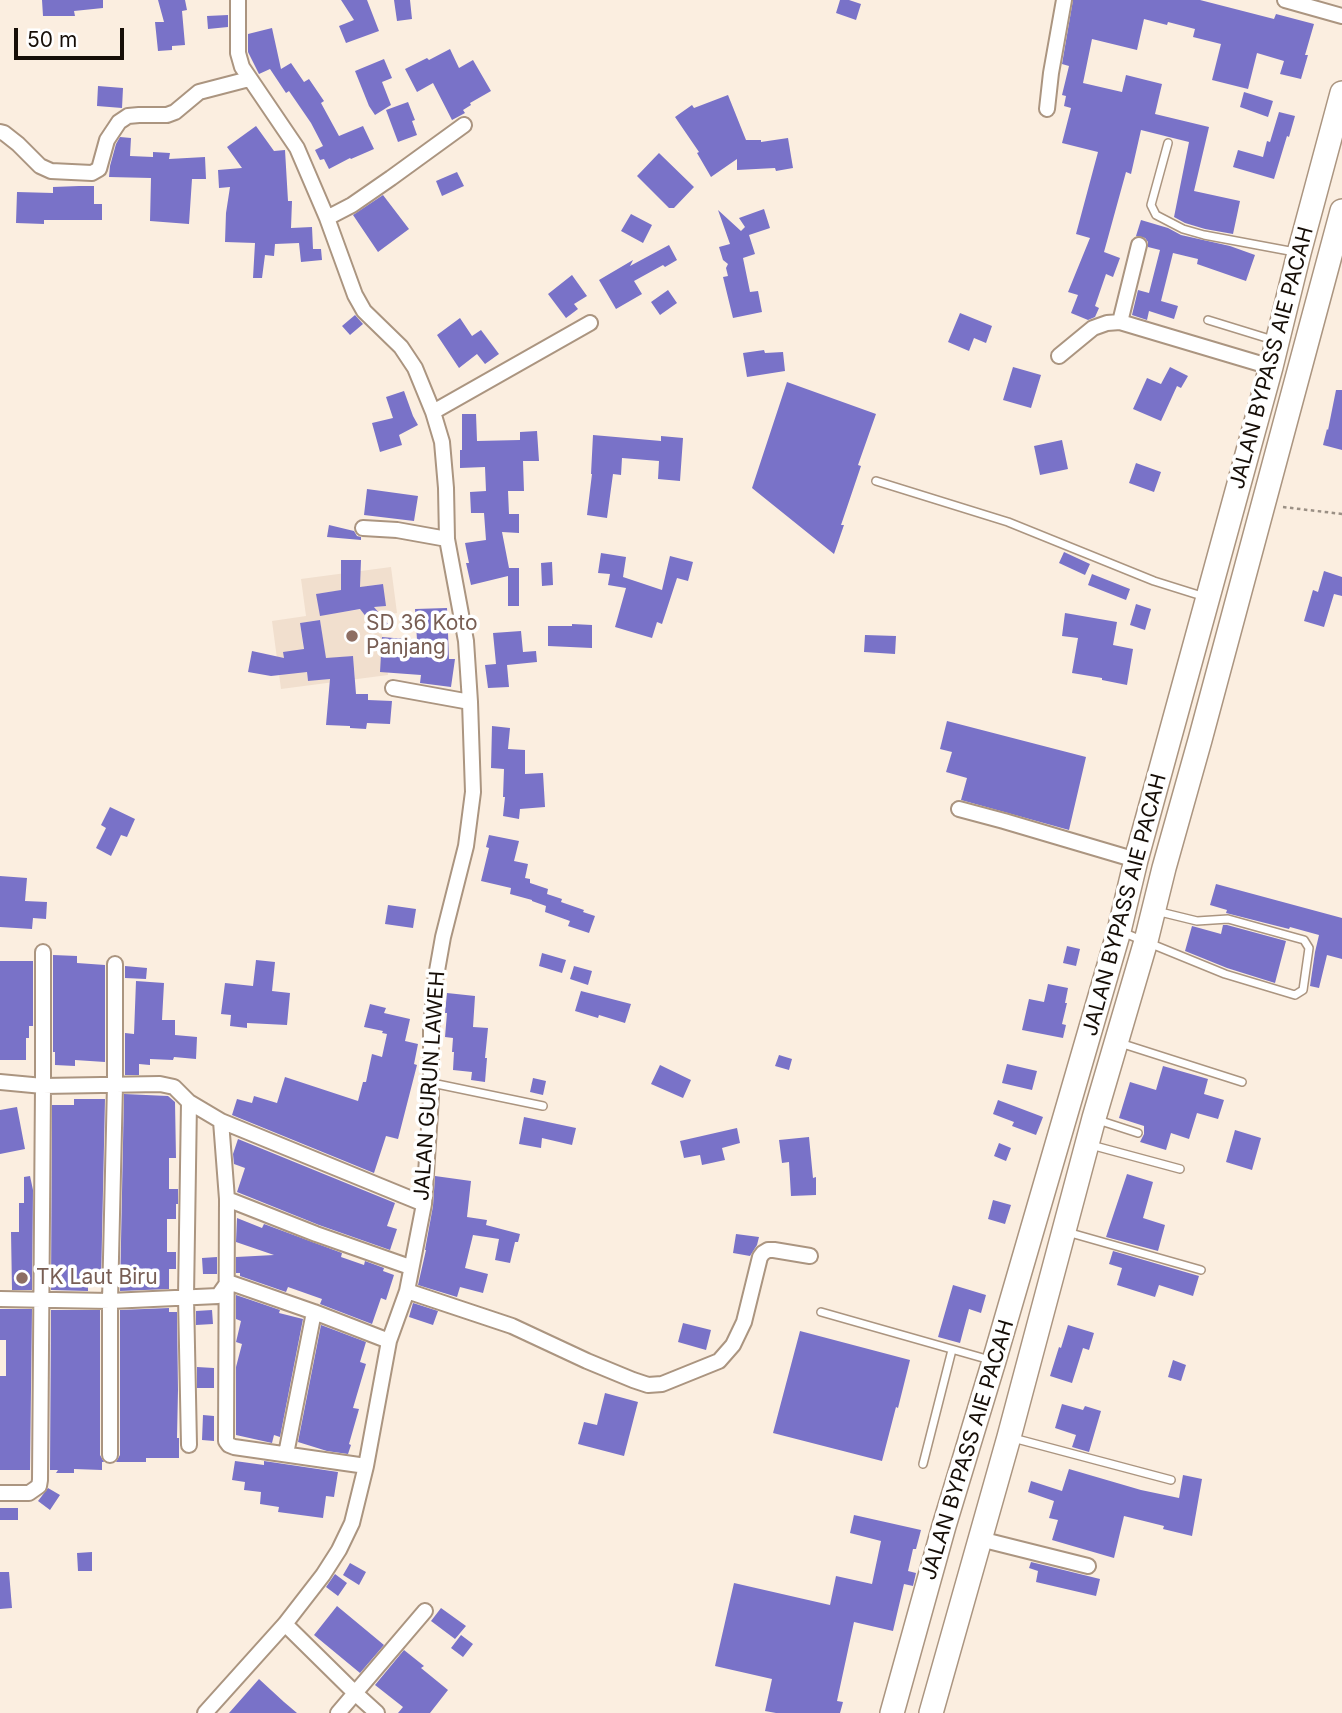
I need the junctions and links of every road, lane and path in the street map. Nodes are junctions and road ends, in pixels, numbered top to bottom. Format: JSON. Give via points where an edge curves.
{"nodes":[{"id":1,"x":238,"y":0,"type":"edge"},
{"id":2,"x":1064,"y":0,"type":"edge"},
{"id":3,"x":1285,"y":0,"type":"edge"},
{"id":4,"x":1342,"y":16,"type":"edge"},
{"id":5,"x":249,"y":79,"type":"junction"},
{"id":6,"x":1342,"y":93,"type":"edge"},
{"id":7,"x":1046,"y":109,"type":"dead end"},
{"id":8,"x":464,"y":125,"type":"dead end"},
{"id":9,"x":0,"y":132,"type":"edge"},
{"id":10,"x":1168,"y":143,"type":"dead end"},
{"id":11,"x":1342,"y":211,"type":"edge"},
{"id":12,"x":327,"y":218,"type":"junction"},
{"id":13,"x":1139,"y":245,"type":"dead end"},
{"id":14,"x":1299,"y":253,"type":"junction"},
{"id":15,"x":1208,"y":320,"type":"dead end"},
{"id":16,"x":1120,"y":322,"type":"junction"},
{"id":17,"x":590,"y":323,"type":"dead end"},
{"id":18,"x":1277,"y":342,"type":"junction"},
{"id":19,"x":1059,"y":356,"type":"dead end"},
{"id":20,"x":1271,"y":366,"type":"junction"},
{"id":21,"x":433,"y":412,"type":"junction"},
{"id":22,"x":876,"y":481,"type":"dead end"},
{"id":23,"x":1262,"y":505,"type":"junction"},
{"id":24,"x":1342,"y":514,"type":"edge"},
{"id":25,"x":363,"y":528,"type":"dead end"},
{"id":26,"x":447,"y":539,"type":"junction"},
{"id":27,"x":1209,"y":598,"type":"junction"},
{"id":28,"x":393,"y":688,"type":"dead end"},
{"id":29,"x":470,"y":702,"type":"junction"},
{"id":30,"x":959,"y":809,"type":"dead end"},
{"id":31,"x":1136,"y":860,"type":"junction"},
{"id":32,"x":1154,"y":911,"type":"junction"},
{"id":33,"x":1119,"y":931,"type":"junction"},
{"id":34,"x":1146,"y":942,"type":"junction"},
{"id":35,"x":43,"y":952,"type":"dead end"},
{"id":36,"x":115,"y":964,"type":"dead end"},
{"id":37,"x":1116,"y":1042,"type":"junction"},
{"id":38,"x":0,"y":1082,"type":"edge"},
{"id":39,"x":1242,"y":1082,"type":"dead end"},
{"id":40,"x":431,"y":1083,"type":"junction"},
{"id":41,"x":115,"y":1085,"type":"junction"},
{"id":42,"x":43,"y":1086,"type":"junction"},
{"id":43,"x":189,"y":1102,"type":"junction"},
{"id":44,"x":543,"y":1106,"type":"dead end"},
{"id":45,"x":1094,"y":1118,"type":"junction"},
{"id":46,"x":221,"y":1121,"type":"junction"},
{"id":47,"x":1138,"y":1133,"type":"dead end"},
{"id":48,"x":1087,"y":1144,"type":"junction"},
{"id":49,"x":1180,"y":1169,"type":"dead end"},
{"id":50,"x":227,"y":1199,"type":"junction"},
{"id":51,"x":424,"y":1204,"type":"junction"},
{"id":52,"x":1065,"y":1231,"type":"junction"},
{"id":53,"x":810,"y":1256,"type":"dead end"},
{"id":54,"x":411,"y":1268,"type":"junction"},
{"id":55,"x":1201,"y":1270,"type":"dead end"},
{"id":56,"x":228,"y":1282,"type":"junction"},
{"id":57,"x":407,"y":1290,"type":"junction"},
{"id":58,"x":186,"y":1297,"type":"junction"},
{"id":59,"x":0,"y":1298,"type":"edge"},
{"id":60,"x":43,"y":1298,"type":"junction"},
{"id":61,"x":110,"y":1301,"type":"junction"},
{"id":62,"x":314,"y":1312,"type":"junction"},
{"id":63,"x":821,"y":1312,"type":"dead end"},
{"id":64,"x":389,"y":1341,"type":"junction"},
{"id":65,"x":952,"y":1350,"type":"junction"},
{"id":66,"x":994,"y":1361,"type":"junction"},
{"id":67,"x":1009,"y":1437,"type":"junction"},
{"id":68,"x":189,"y":1445,"type":"dead end"},
{"id":69,"x":286,"y":1454,"type":"junction"},
{"id":70,"x":110,"y":1455,"type":"dead end"},
{"id":71,"x":923,"y":1464,"type":"dead end"},
{"id":72,"x":366,"y":1466,"type":"junction"},
{"id":73,"x":1171,"y":1480,"type":"dead end"},
{"id":74,"x":0,"y":1493,"type":"edge"},
{"id":75,"x":980,"y":1539,"type":"junction"},
{"id":76,"x":1088,"y":1566,"type":"dead end"},
{"id":77,"x":425,"y":1611,"type":"dead end"},
{"id":78,"x":285,"y":1624,"type":"junction"},
{"id":79,"x":355,"y":1693,"type":"junction"},
{"id":80,"x":205,"y":1713,"type":"edge"},
{"id":81,"x":338,"y":1713,"type":"edge"},
{"id":82,"x":377,"y":1713,"type":"edge"},
{"id":83,"x":892,"y":1713,"type":"edge"},
{"id":84,"x":930,"y":1713,"type":"edge"}],
"edges":[{"from":1,"to":5,"type":"street","name":"JALAN GURUN LAWEH","via":[[238,53]]},
{"from":2,"to":7,"type":"street"},
{"from":3,"to":4,"type":"street"},
{"from":5,"to":9,"type":"street","via":[[199,92],[167,115],[139,115],[119,122],[107,141],[99,169],[92,173],[51,171]]},
{"from":5,"to":12,"type":"street","name":"JALAN GURUN LAWEH","via":[[297,148]]},
{"from":6,"to":14,"type":"highway","name":"JALAN BYPASS AIE PACAH"},
{"from":8,"to":12,"type":"street"},
{"from":10,"to":14,"type":"lane","via":[[1151,205],[1156,215],[1203,235]]},
{"from":11,"to":23,"type":"highway"},
{"from":12,"to":21,"type":"street","name":"JALAN GURUN LAWEH","via":[[355,295],[364,311],[401,347]]},
{"from":13,"to":16,"type":"street"},
{"from":14,"to":18,"type":"highway","name":"JALAN BYPASS AIE PACAH"},
{"from":15,"to":18,"type":"lane"},
{"from":16,"to":19,"type":"street","via":[[1093,328]]},
{"from":16,"to":20,"type":"street"},
{"from":17,"to":21,"type":"street"},
{"from":18,"to":20,"type":"highway","name":"JALAN BYPASS AIE PACAH"},
{"from":20,"to":27,"type":"highway","name":"JALAN BYPASS AIE PACAH"},
{"from":21,"to":26,"type":"street","name":"JALAN GURUN LAWEH","via":[[442,442]]},
{"from":22,"to":27,"type":"lane","via":[[1008,522],[1154,581]]},
{"from":23,"to":24,"type":"path"},
{"from":23,"to":32,"type":"highway"},
{"from":25,"to":26,"type":"street"},
{"from":26,"to":29,"type":"street","name":"JALAN GURUN LAWEH","via":[[466,641]]},
{"from":27,"to":31,"type":"highway","name":"JALAN BYPASS AIE PACAH"},
{"from":28,"to":29,"type":"street"},
{"from":29,"to":40,"type":"street","name":"JALAN GURUN LAWEH","via":[[473,792],[466,846],[435,982]]},
{"from":30,"to":31,"type":"street"},
{"from":31,"to":33,"type":"highway","name":"JALAN BYPASS AIE PACAH"},
{"from":32,"to":34,"type":"highway"},
{"from":32,"to":34,"type":"lane","via":[[1197,921],[1228,919],[1304,940],[1309,948],[1303,990],[1295,995],[1237,978]]},
{"from":33,"to":34,"type":"lane"},
{"from":33,"to":66,"type":"highway","name":"JALAN BYPASS AIE PACAH"},
{"from":34,"to":37,"type":"highway"},
{"from":35,"to":42,"type":"street"},
{"from":36,"to":41,"type":"street"},
{"from":37,"to":39,"type":"lane"},
{"from":37,"to":45,"type":"highway"},
{"from":38,"to":42,"type":"street"},
{"from":40,"to":44,"type":"lane"},
{"from":40,"to":51,"type":"street","name":"JALAN GURUN LAWEH"},
{"from":41,"to":42,"type":"street"},
{"from":41,"to":43,"type":"street","via":[[174,1087]]},
{"from":41,"to":61,"type":"street"},
{"from":42,"to":60,"type":"street"},
{"from":43,"to":46,"type":"street"},
{"from":43,"to":58,"type":"street"},
{"from":45,"to":47,"type":"lane"},
{"from":45,"to":48,"type":"highway"},
{"from":46,"to":50,"type":"street"},
{"from":46,"to":51,"type":"street"},
{"from":48,"to":49,"type":"lane"},
{"from":48,"to":52,"type":"highway"},
{"from":50,"to":54,"type":"street"},
{"from":50,"to":56,"type":"street"},
{"from":51,"to":54,"type":"street","name":"JALAN GURUN LAWEH"},
{"from":52,"to":55,"type":"lane"},
{"from":52,"to":67,"type":"highway"},
{"from":53,"to":57,"type":"street","via":[[774,1250],[763,1253],[733,1345],[719,1362],[662,1384],[633,1380],[512,1326]]},
{"from":54,"to":57,"type":"street","name":"JALAN GURUN LAWEH"},
{"from":56,"to":58,"type":"street","via":[[218,1296]]},
{"from":56,"to":62,"type":"street"},
{"from":56,"to":69,"type":"street","via":[[226,1441],[234,1447]]},
{"from":57,"to":64,"type":"street","name":"JALAN GURUN LAWEH"},
{"from":58,"to":61,"type":"street"},
{"from":58,"to":68,"type":"street"},
{"from":59,"to":60,"type":"street"},
{"from":60,"to":61,"type":"street"},
{"from":60,"to":74,"type":"street","via":[[39,1486],[29,1493]]},
{"from":61,"to":70,"type":"street"},
{"from":62,"to":64,"type":"street"},
{"from":62,"to":69,"type":"street"},
{"from":63,"to":65,"type":"lane"},
{"from":64,"to":72,"type":"street","name":"JALAN GURUN LAWEH"},
{"from":65,"to":66,"type":"lane"},
{"from":65,"to":71,"type":"lane"},
{"from":66,"to":83,"type":"highway","name":"JALAN BYPASS AIE PACAH"},
{"from":67,"to":73,"type":"lane"},
{"from":67,"to":75,"type":"highway"},
{"from":69,"to":72,"type":"street"},
{"from":72,"to":78,"type":"street","name":"JALAN GURUN LAWEH","via":[[352,1524],[339,1550]]},
{"from":75,"to":76,"type":"street"},
{"from":75,"to":84,"type":"highway"},
{"from":77,"to":79,"type":"street"},
{"from":78,"to":79,"type":"street"},
{"from":78,"to":80,"type":"street","name":"JALAN GURUN LAWEH"},
{"from":79,"to":81,"type":"street"},
{"from":79,"to":82,"type":"street"}]}
